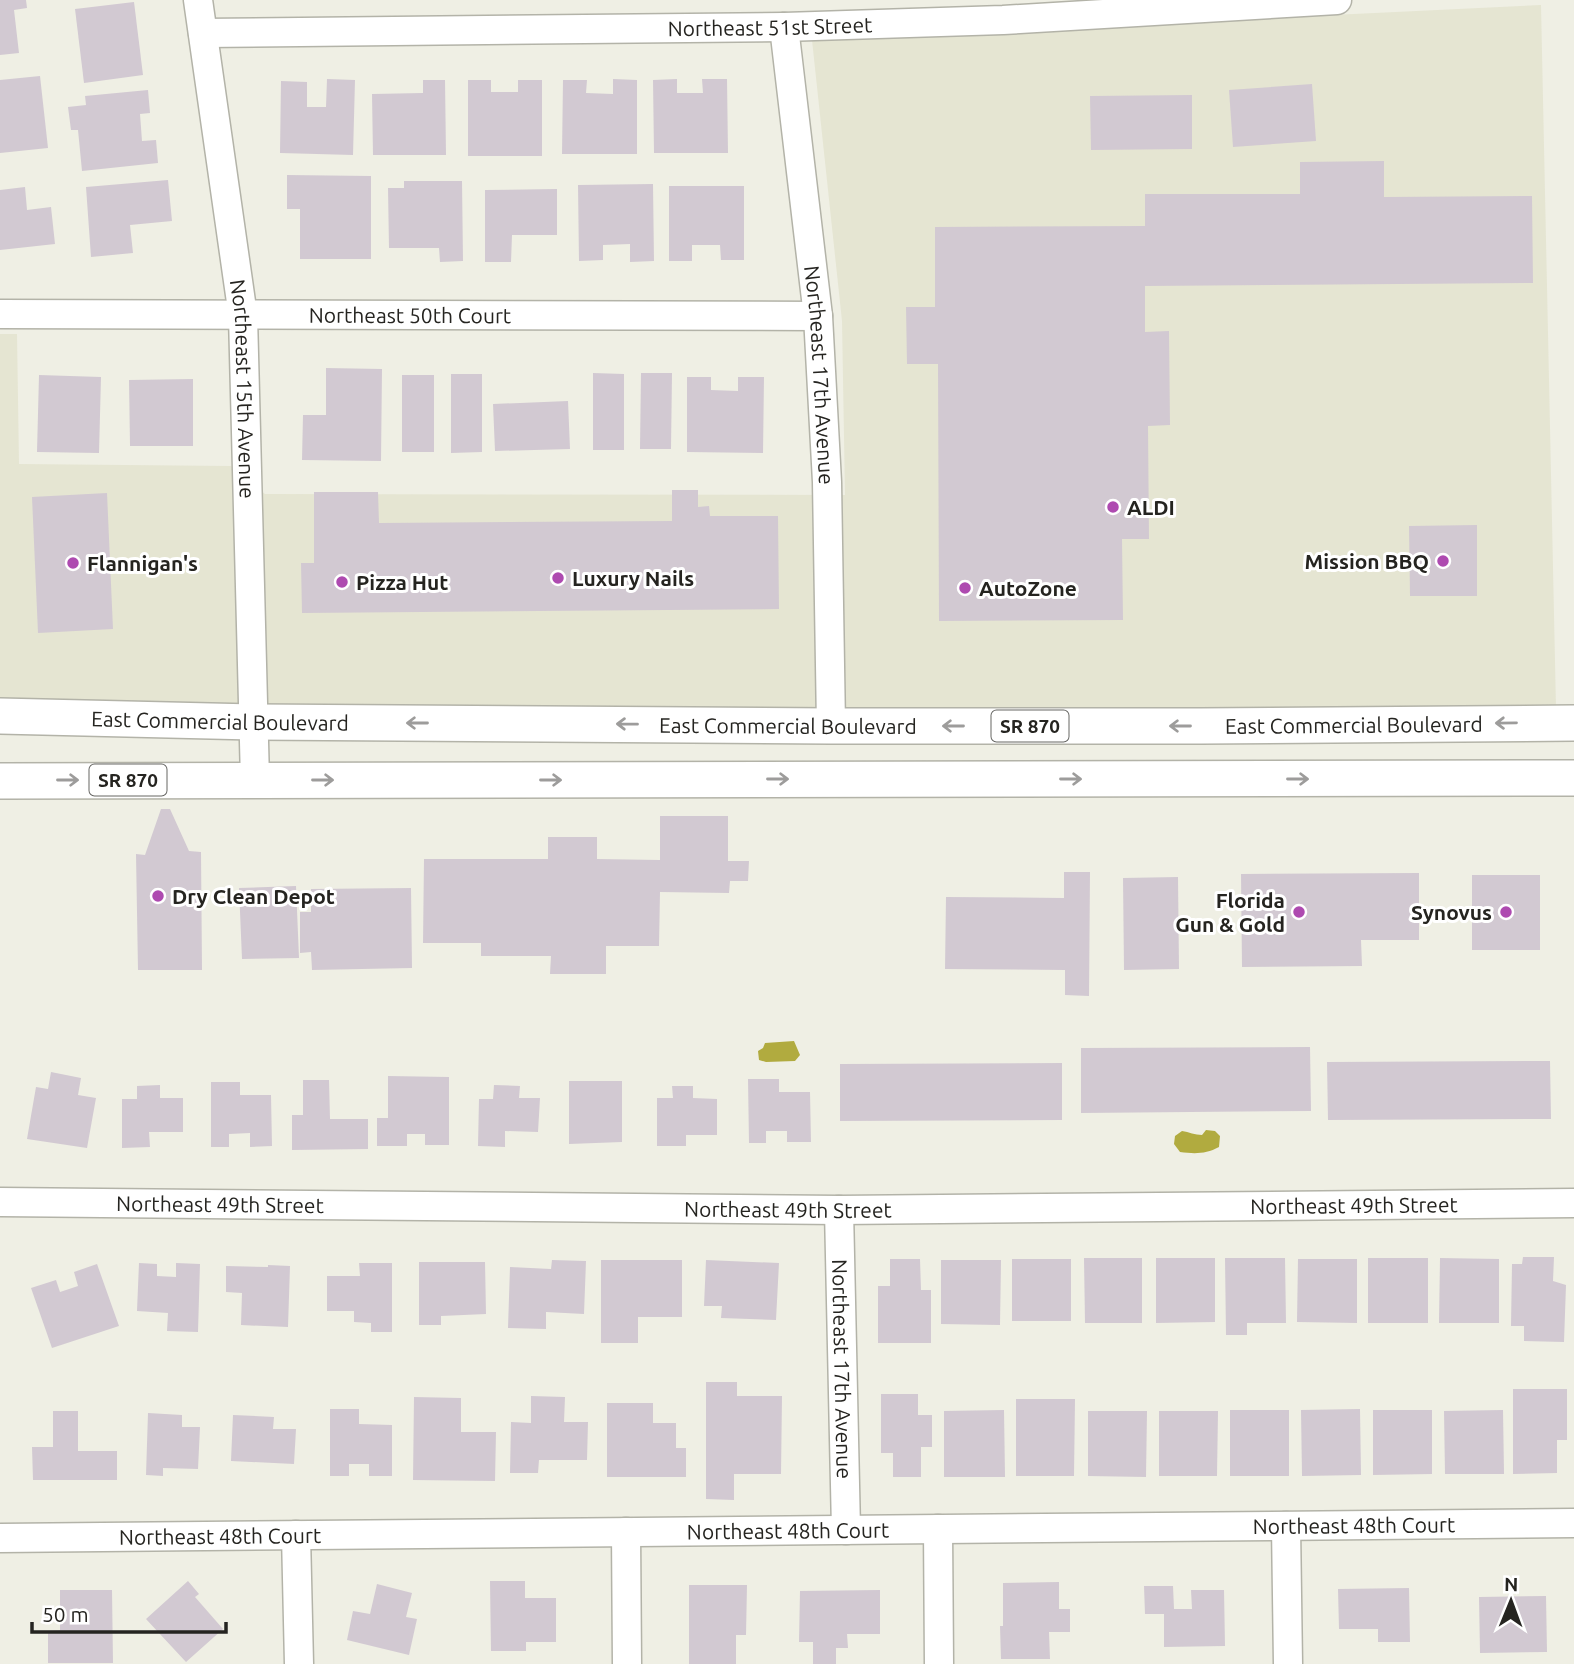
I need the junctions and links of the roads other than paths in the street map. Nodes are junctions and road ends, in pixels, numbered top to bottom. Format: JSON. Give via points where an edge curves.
{"nodes":[{"id":1,"x":198,"y":0,"type":"edge"},
{"id":2,"x":1337,"y":0,"type":"edge"},
{"id":3,"x":1304,"y":1,"type":"edge"},
{"id":4,"x":1002,"y":10,"type":"edge"},
{"id":5,"x":784,"y":27,"type":"junction"},
{"id":6,"x":202,"y":33,"type":"junction"},
{"id":7,"x":0,"y":314,"type":"edge"},
{"id":8,"x":243,"y":316,"type":"junction"},
{"id":9,"x":818,"y":316,"type":"junction"},
{"id":10,"x":0,"y":716,"type":"edge"},
{"id":11,"x":253,"y":722,"type":"junction"},
{"id":12,"x":1574,"y":723,"type":"edge"},
{"id":13,"x":831,"y":726,"type":"junction"},
{"id":14,"x":1574,"y":778,"type":"edge"},
{"id":15,"x":0,"y":780,"type":"edge"},
{"id":16,"x":255,"y":780,"type":"junction"},
{"id":17,"x":0,"y":1202,"type":"edge"},
{"id":18,"x":1574,"y":1203,"type":"edge"},
{"id":19,"x":839,"y":1210,"type":"junction"},
{"id":20,"x":1574,"y":1523,"type":"edge"},
{"id":21,"x":1286,"y":1526,"type":"junction"},
{"id":22,"x":938,"y":1529,"type":"junction"},
{"id":23,"x":846,"y":1530,"type":"junction"},
{"id":24,"x":626,"y":1532,"type":"junction"},
{"id":25,"x":296,"y":1535,"type":"junction"},
{"id":26,"x":0,"y":1538,"type":"edge"},
{"id":27,"x":299,"y":1664,"type":"edge"},
{"id":28,"x":627,"y":1664,"type":"edge"},
{"id":29,"x":939,"y":1664,"type":"edge"},
{"id":30,"x":1287,"y":1664,"type":"edge"}],
"edges":[{"from":1,"to":6,"type":"street","name":"Northeast 15th Avenue"},
{"from":2,"to":3,"type":"street","name":"Northeast 51st Street"},
{"from":3,"to":4,"type":"street","name":"Northeast 51st Street"},
{"from":4,"to":5,"type":"street","name":"Northeast 51st Street"},
{"from":5,"to":6,"type":"street","name":"Northeast 51st Street"},
{"from":5,"to":9,"type":"street","name":"Northeast 17th Avenue"},
{"from":6,"to":8,"type":"street","name":"Northeast 15th Avenue"},
{"from":7,"to":8,"type":"street","name":"Northeast 50th Court"},
{"from":8,"to":9,"type":"street","name":"Northeast 50th Court"},
{"from":8,"to":11,"type":"street","name":"Northeast 15th Avenue"},
{"from":9,"to":13,"type":"street","name":"Northeast 17th Avenue","via":[[827,482]]},
{"from":10,"to":11,"type":"main road","name":"East Commercial Boulevard","number":"SR 870"},
{"from":13,"to":11,"type":"main road","name":"East Commercial Boulevard","number":"SR 870","one_way":true},
{"from":11,"to":16,"type":"street","name":"Northeast 15th Avenue"},
{"from":12,"to":13,"type":"main road","name":"East Commercial Boulevard","number":"SR 870","one_way":true},
{"from":16,"to":14,"type":"main road","number":"SR 870","one_way":true},
{"from":15,"to":16,"type":"main road","number":"SR 870","one_way":true},
{"from":17,"to":19,"type":"street","name":"Northeast 49th Street"},
{"from":18,"to":19,"type":"street","name":"Northeast 49th Street"},
{"from":19,"to":23,"type":"street","name":"Northeast 17th Avenue"},
{"from":20,"to":21,"type":"street","name":"Northeast 48th Court"},
{"from":21,"to":22,"type":"street","name":"Northeast 48th Court"},
{"from":21,"to":30,"type":"street"},
{"from":22,"to":23,"type":"street","name":"Northeast 48th Court"},
{"from":22,"to":29,"type":"street"},
{"from":23,"to":24,"type":"street","name":"Northeast 48th Court"},
{"from":24,"to":25,"type":"street","name":"Northeast 48th Court"},
{"from":24,"to":28,"type":"street"},
{"from":25,"to":26,"type":"street","name":"Northeast 48th Court"},
{"from":25,"to":27,"type":"street"}]}
